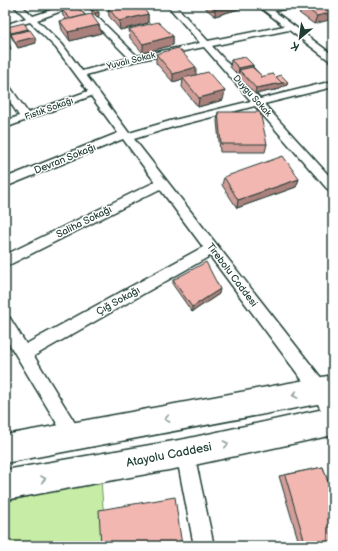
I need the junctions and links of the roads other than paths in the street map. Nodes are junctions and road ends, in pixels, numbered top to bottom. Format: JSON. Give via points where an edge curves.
{"nodes":[{"id":1,"x":17,"y":5,"type":"edge"},
{"id":2,"x":74,"y":5,"type":"edge"},
{"id":3,"x":81,"y":5,"type":"edge"},
{"id":4,"x":171,"y":5,"type":"edge"},
{"id":5,"x":261,"y":5,"type":"edge"},
{"id":6,"x":290,"y":5,"type":"edge"},
{"id":7,"x":268,"y":10,"type":"junction"},
{"id":8,"x":33,"y":19,"type":"junction"},
{"id":9,"x":290,"y":27,"type":"junction"},
{"id":10,"x":5,"y":28,"type":"edge"},
{"id":11,"x":205,"y":44,"type":"junction"},
{"id":12,"x":333,"y":59,"type":"edge"},
{"id":13,"x":135,"y":60,"type":"junction"},
{"id":14,"x":80,"y":74,"type":"junction"},
{"id":15,"x":333,"y":84,"type":"edge"},
{"id":16,"x":5,"y":86,"type":"edge"},
{"id":17,"x":94,"y":92,"type":"junction"},
{"id":18,"x":257,"y":102,"type":"junction"},
{"id":19,"x":25,"y":117,"type":"junction"},
{"id":20,"x":5,"y":125,"type":"edge"},
{"id":21,"x":126,"y":135,"type":"junction"},
{"id":22,"x":5,"y":183,"type":"edge"},
{"id":23,"x":163,"y":184,"type":"junction"},
{"id":24,"x":333,"y":188,"type":"edge"},
{"id":25,"x":212,"y":248,"type":"junction"},
{"id":26,"x":5,"y":261,"type":"edge"},
{"id":27,"x":5,"y":322,"type":"edge"},
{"id":28,"x":23,"y":354,"type":"junction"},
{"id":29,"x":326,"y":389,"type":"edge"},
{"id":30,"x":333,"y":416,"type":"edge"},
{"id":31,"x":333,"y":421,"type":"edge"},
{"id":32,"x":74,"y":436,"type":"junction"},
{"id":33,"x":5,"y":449,"type":"edge"},
{"id":34,"x":185,"y":453,"type":"junction"},
{"id":35,"x":5,"y":485,"type":"edge"},
{"id":36,"x":204,"y":546,"type":"edge"}],
"edges":[{"from":1,"to":8,"type":"street","name":"Tirebolu Caddesi"},
{"from":2,"to":8,"type":"street"},
{"from":3,"to":13,"type":"street"},
{"from":4,"to":11,"type":"street","name":"Duygu Sokak"},
{"from":5,"to":7,"type":"street"},
{"from":6,"to":7,"type":"street"},
{"from":7,"to":9,"type":"street"},
{"from":8,"to":10,"type":"street"},
{"from":8,"to":14,"type":"street","name":"Tirebolu Caddesi"},
{"from":9,"to":11,"type":"street","name":"Yuvalı Sokak"},
{"from":9,"to":12,"type":"street"},
{"from":11,"to":13,"type":"street","name":"Yuvalı Sokak"},
{"from":11,"to":18,"type":"street","name":"Duygu Sokak"},
{"from":13,"to":14,"type":"street","name":"Yuvalı Sokak"},
{"from":14,"to":17,"type":"street","name":"Tirebolu Caddesi"},
{"from":15,"to":18,"type":"street","name":"Devran Sokağı"},
{"from":16,"to":19,"type":"street"},
{"from":17,"to":19,"type":"street","name":"Fıstık Sokağı"},
{"from":17,"to":21,"type":"street","name":"Tirebolu Caddesi"},
{"from":18,"to":21,"type":"street","name":"Devran Sokağı"},
{"from":18,"to":24,"type":"street","name":"Duygu Sokak"},
{"from":19,"to":20,"type":"street","name":"Fıstık Sokağı"},
{"from":21,"to":22,"type":"street","name":"Devran Sokağı"},
{"from":21,"to":23,"type":"street","name":"Tirebolu Caddesi"},
{"from":23,"to":25,"type":"street","name":"Tirebolu Caddesi"},
{"from":23,"to":26,"type":"street","name":"Saliha Sokağı"},
{"from":25,"to":28,"type":"street","name":"Çığ Sokağı"},
{"from":25,"to":29,"type":"street","name":"Tirebolu Caddesi"},
{"from":27,"to":28,"type":"street"},
{"from":28,"to":32,"type":"street"},
{"from":29,"to":30,"type":"street","name":"Tirebolu Caddesi"},
{"from":29,"to":32,"type":"main road","one_way":true},
{"from":34,"to":31,"type":"main road","name":"Atayolu Caddesi","one_way":true},
{"from":32,"to":33,"type":"main road"},
{"from":35,"to":34,"type":"main road","name":"Atayolu Caddesi","one_way":true},
{"from":34,"to":36,"type":"street"}]}
